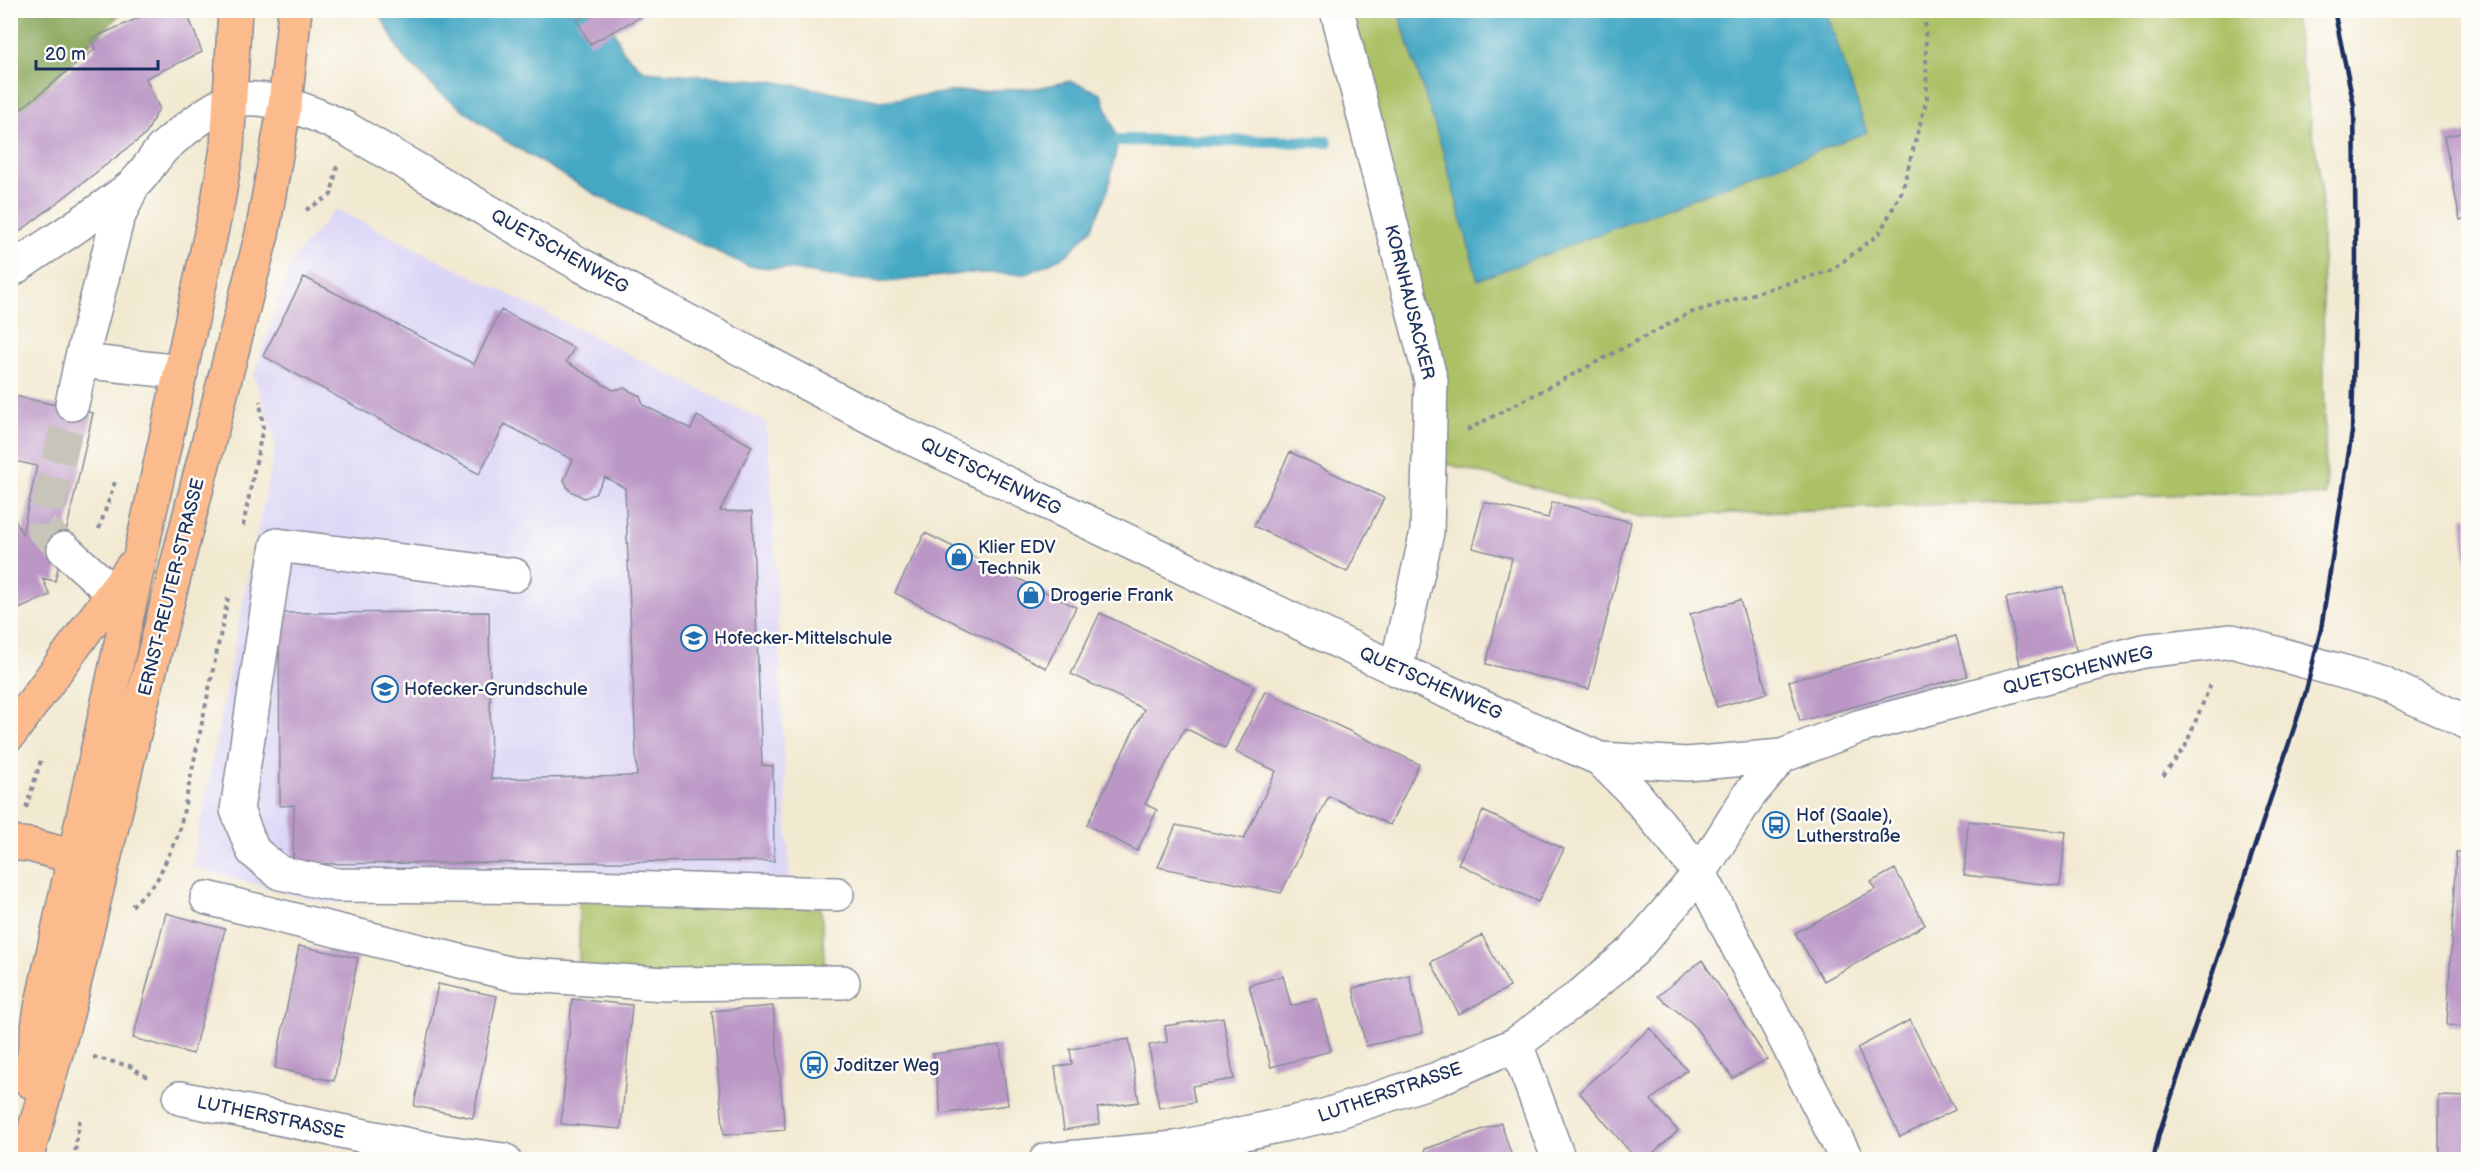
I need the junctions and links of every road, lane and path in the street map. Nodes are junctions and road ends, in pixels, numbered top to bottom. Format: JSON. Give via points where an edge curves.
{"nodes":[{"id":1,"x":236,"y":10,"type":"edge"},
{"id":2,"x":295,"y":10,"type":"edge"},
{"id":3,"x":1337,"y":10,"type":"edge"},
{"id":4,"x":1925,"y":10,"type":"edge"},
{"id":5,"x":230,"y":101,"type":"junction"},
{"id":6,"x":285,"y":104,"type":"junction"},
{"id":7,"x":345,"y":128,"type":"junction"},
{"id":8,"x":133,"y":185,"type":"junction"},
{"id":9,"x":299,"y":216,"type":"dead end"},
{"id":10,"x":10,"y":271,"type":"edge"},
{"id":11,"x":81,"y":361,"type":"junction"},
{"id":12,"x":181,"y":372,"type":"junction"},
{"id":13,"x":259,"y":397,"type":"dead end"},
{"id":14,"x":72,"y":404,"type":"tunnel mouth"},
{"id":15,"x":1430,"y":450,"type":"junction"},
{"id":16,"x":117,"y":474,"type":"dead end"},
{"id":17,"x":242,"y":532,"type":"dead end"},
{"id":18,"x":75,"y":558,"type":"joint"},
{"id":19,"x":138,"y":558,"type":"junction"},
{"id":20,"x":514,"y":574,"type":"dead end"},
{"id":21,"x":230,"y":590,"type":"dead end"},
{"id":22,"x":113,"y":593,"type":"junction"},
{"id":23,"x":2232,"y":641,"type":"junction"},
{"id":24,"x":1396,"y":669,"type":"junction"},
{"id":25,"x":2469,"y":723,"type":"edge"},
{"id":26,"x":1858,"y":727,"type":"joint"},
{"id":27,"x":15,"y":729,"type":"edge"},
{"id":28,"x":1782,"y":756,"type":"junction"},
{"id":29,"x":1600,"y":759,"type":"junction"},
{"id":30,"x":2163,"y":776,"type":"dead end"},
{"id":31,"x":13,"y":843,"type":"edge"},
{"id":32,"x":89,"y":861,"type":"junction"},
{"id":33,"x":1700,"y":873,"type":"junction"},
{"id":34,"x":837,"y":894,"type":"dead end"},
{"id":35,"x":207,"y":898,"type":"dead end"},
{"id":36,"x":125,"y":914,"type":"dead end"},
{"id":37,"x":843,"y":982,"type":"dead end"},
{"id":38,"x":1516,"y":1044,"type":"junction"},
{"id":39,"x":90,"y":1056,"type":"dead end"},
{"id":40,"x":180,"y":1098,"type":"joint"},
{"id":41,"x":81,"y":1114,"type":"dead end"},
{"id":42,"x":19,"y":1160,"type":"edge"},
{"id":43,"x":26,"y":1160,"type":"edge"},
{"id":44,"x":74,"y":1160,"type":"edge"},
{"id":45,"x":504,"y":1160,"type":"edge"},
{"id":46,"x":1046,"y":1160,"type":"edge"},
{"id":47,"x":1559,"y":1160,"type":"edge"},
{"id":48,"x":1847,"y":1160,"type":"edge"}],
"edges":[{"from":1,"to":5,"type":"main road","name":"ERNST-REUTER-STRASSE"},
{"from":2,"to":6,"type":"main road","name":"ERNST-REUTER-STRASSE"},
{"from":3,"to":15,"type":"street","name":"KORNHAUSACKER","via":[[1431,381]]},
{"from":4,"to":15,"type":"path","via":[[1927,98],[1902,190],[1879,234],[1832,270],[1690,313]]},
{"from":5,"to":6,"type":"street","name":"QUETSCHENWEG"},
{"from":5,"to":8,"type":"street","via":[[163,148]]},
{"from":5,"to":12,"type":"main road","name":"ERNST-REUTER-STRASSE","via":[[218,201]]},
{"from":6,"to":7,"type":"street","name":"QUETSCHENWEG"},
{"from":6,"to":32,"type":"main road","name":"ERNST-REUTER-STRASSE","via":[[262,234],[141,705]]},
{"from":7,"to":9,"type":"path","via":[[331,195]]},
{"from":7,"to":24,"type":"street","name":"QUETSCHENWEG","via":[[580,265],[901,433]]},
{"from":8,"to":10,"type":"street"},
{"from":8,"to":11,"type":"street","via":[[117,220]]},
{"from":11,"to":12,"type":"street"},
{"from":11,"to":14,"type":"street"},
{"from":12,"to":19,"type":"main road","name":"ERNST-REUTER-STRASSE"},
{"from":13,"to":17,"type":"path","via":[[263,427]]},
{"from":15,"to":24,"type":"street","name":"KORNHAUSACKER","via":[[1427,532]]},
{"from":16,"to":18,"type":"path"},
{"from":18,"to":22,"type":"street"},
{"from":19,"to":22,"type":"main road"},
{"from":19,"to":32,"type":"main road","name":"ERNST-REUTER-STRASSE"},
{"from":20,"to":34,"type":"street","via":[[277,544],[237,810],[253,850],[280,873],[337,885]]},
{"from":21,"to":36,"type":"path","via":[[179,833],[156,882]]},
{"from":22,"to":27,"type":"main road"},
{"from":23,"to":25,"type":"street","name":"QUETSCHENWEG","via":[[2380,682]]},
{"from":23,"to":26,"type":"street","name":"QUETSCHENWEG","via":[[2143,651]]},
{"from":23,"to":30,"type":"path","via":[[2202,701],[2186,747]]},
{"from":24,"to":29,"type":"street","name":"QUETSCHENWEG"},
{"from":26,"to":28,"type":"street","name":"LUTHERSTRASSE"},
{"from":27,"to":31,"type":"path","via":[[45,745]]},
{"from":28,"to":29,"type":"street","name":"QUETSCHENWEG","via":[[1687,764]]},
{"from":28,"to":33,"type":"street","name":"LUTHERSTRASSE","via":[[1749,795]]},
{"from":29,"to":33,"type":"street","via":[[1634,793]]},
{"from":31,"to":32,"type":"main road"},
{"from":32,"to":42,"type":"main road","name":"ERNST-REUTER-STRASSE","via":[[41,1008]]},
{"from":32,"to":43,"type":"main road","name":"ERNST-REUTER-STRASSE","via":[[67,1014]]},
{"from":33,"to":38,"type":"street","name":"LUTHERSTRASSE","via":[[1633,951]]},
{"from":33,"to":48,"type":"street"},
{"from":35,"to":37,"type":"street","via":[[512,974],[665,984]]},
{"from":38,"to":46,"type":"street","name":"LUTHERSTRASSE","via":[[1437,1079],[1323,1116],[1176,1148]]},
{"from":38,"to":47,"type":"street"},
{"from":39,"to":40,"type":"path","via":[[130,1066]]},
{"from":40,"to":45,"type":"street","name":"LUTHERSTRASSE","via":[[438,1151]]},
{"from":41,"to":44,"type":"path"}]}
